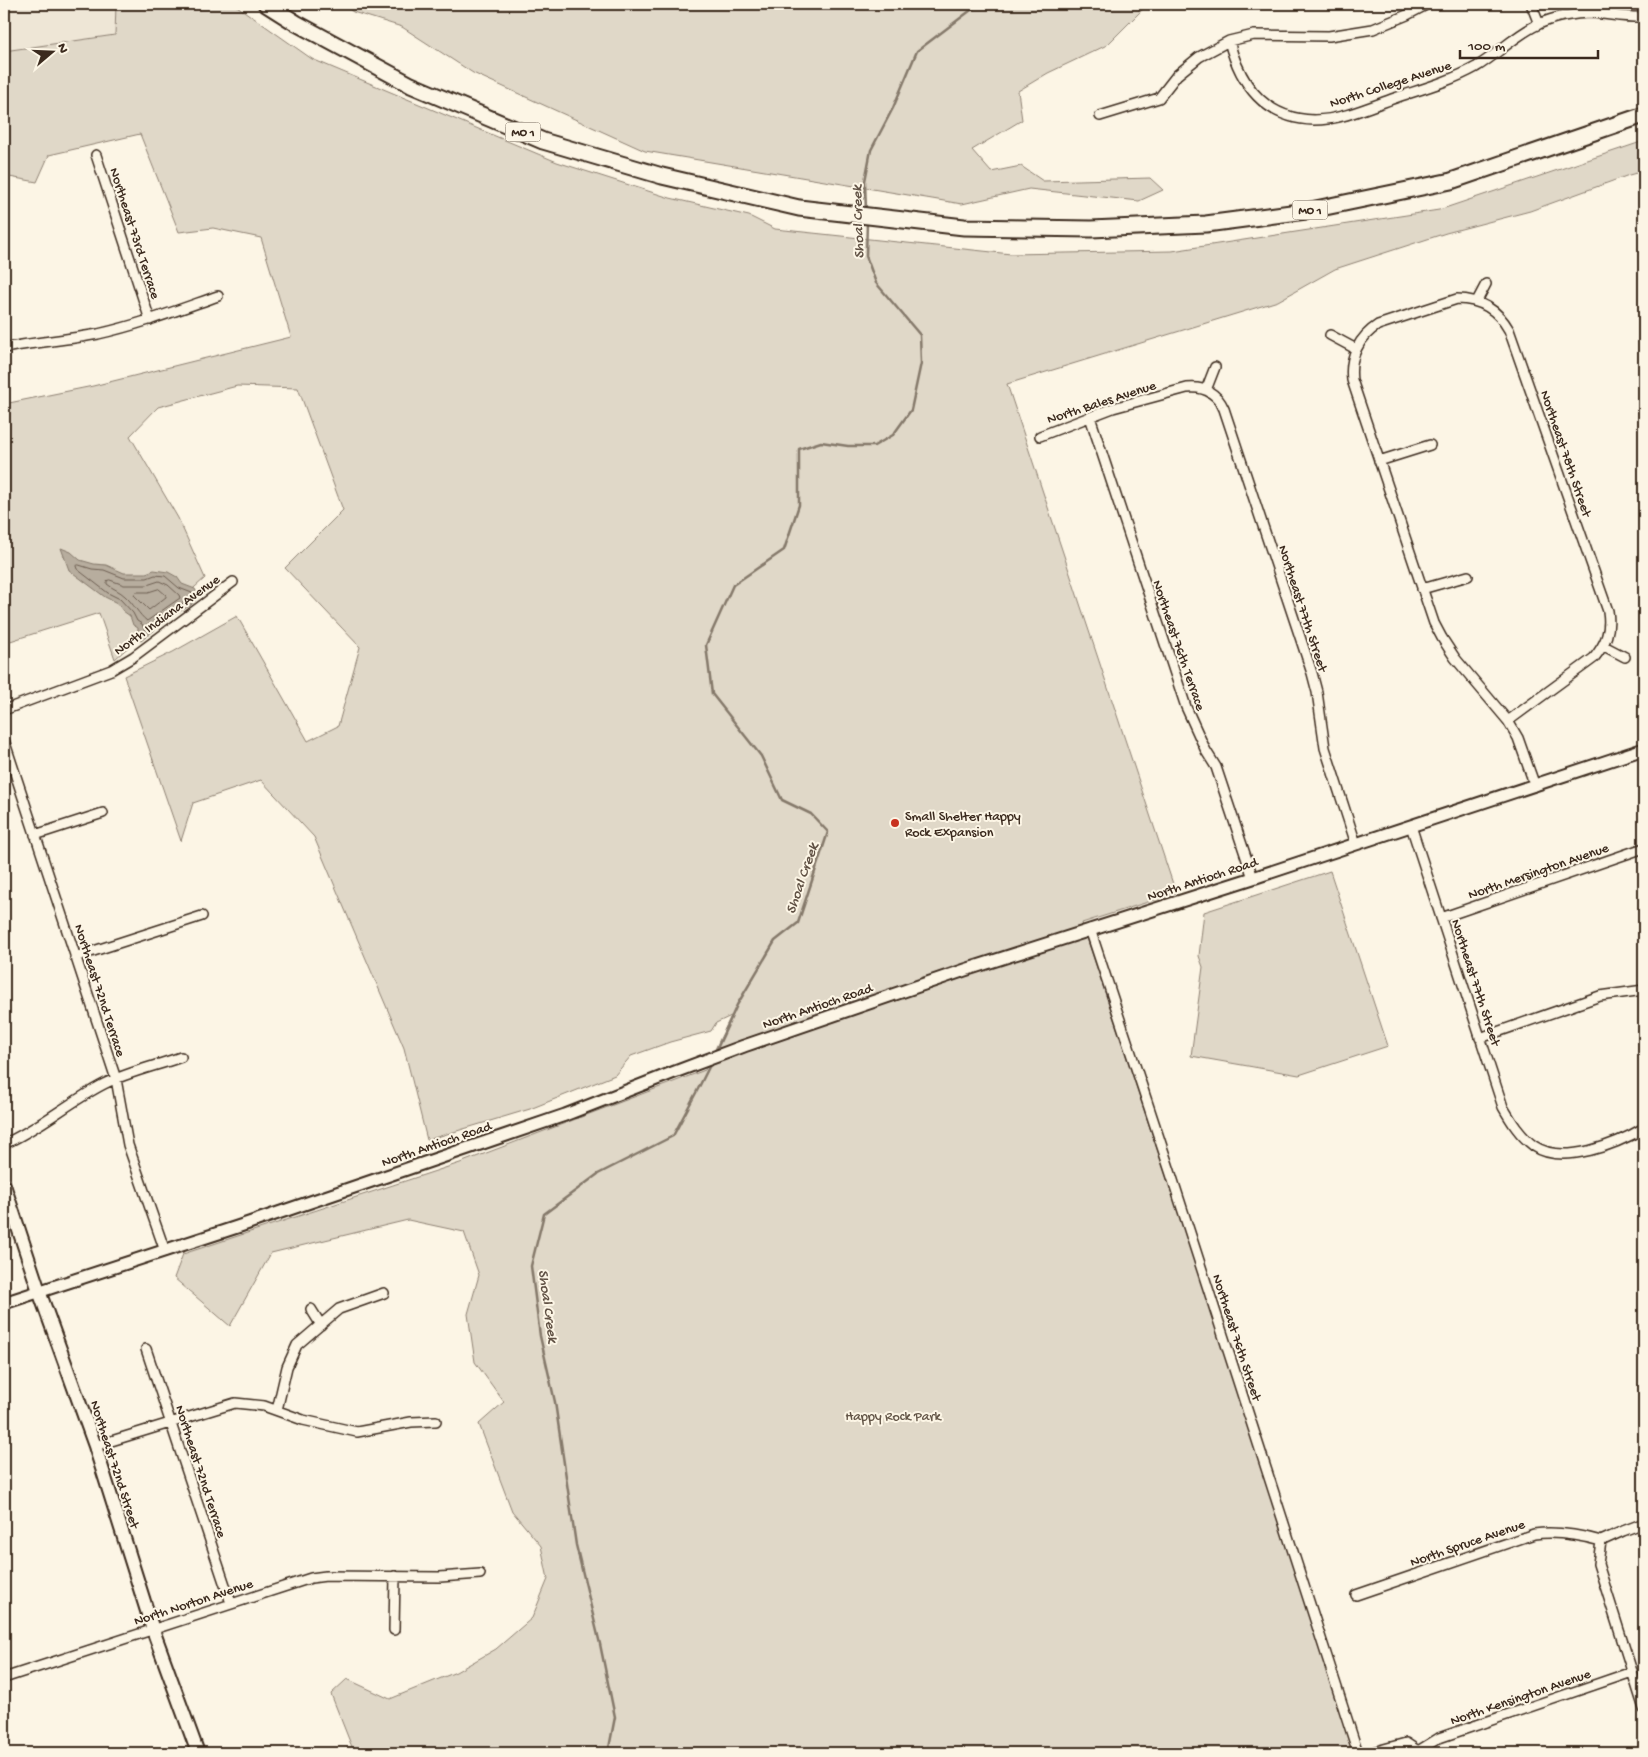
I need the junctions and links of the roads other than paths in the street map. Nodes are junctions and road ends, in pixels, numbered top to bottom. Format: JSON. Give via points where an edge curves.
{"nodes":[{"id":1,"x":266,"y":4,"type":"edge"},
{"id":2,"x":1428,"y":4,"type":"edge"},
{"id":3,"x":1531,"y":4,"type":"edge"},
{"id":4,"x":1644,"y":17,"type":"edge"},
{"id":5,"x":1539,"y":24,"type":"junction"},
{"id":6,"x":1229,"y":41,"type":"junction"},
{"id":7,"x":1644,"y":115,"type":"edge"},
{"id":8,"x":1100,"y":116,"type":"dead end"},
{"id":9,"x":96,"y":155,"type":"dead end"},
{"id":10,"x":1486,"y":284,"type":"dead end"},
{"id":11,"x":218,"y":296,"type":"dead end"},
{"id":12,"x":1477,"y":302,"type":"junction"},
{"id":13,"x":150,"y":320,"type":"junction"},
{"id":14,"x":1330,"y":335,"type":"dead end"},
{"id":15,"x":4,"y":337,"type":"edge"},
{"id":16,"x":4,"y":348,"type":"edge"},
{"id":17,"x":1356,"y":349,"type":"junction"},
{"id":18,"x":1215,"y":367,"type":"dead end"},
{"id":19,"x":1206,"y":390,"type":"junction"},
{"id":20,"x":1090,"y":417,"type":"junction"},
{"id":21,"x":1040,"y":436,"type":"dead end"},
{"id":22,"x":1430,"y":445,"type":"dead end"},
{"id":23,"x":1379,"y":462,"type":"junction"},
{"id":24,"x":1468,"y":576,"type":"dead end"},
{"id":25,"x":233,"y":582,"type":"dead end"},
{"id":26,"x":1422,"y":589,"type":"junction"},
{"id":27,"x":1604,"y":646,"type":"junction"},
{"id":28,"x":1625,"y":657,"type":"dead end"},
{"id":29,"x":4,"y":710,"type":"edge"},
{"id":30,"x":1508,"y":721,"type":"junction"},
{"id":31,"x":4,"y":740,"type":"edge"},
{"id":32,"x":1644,"y":749,"type":"edge"},
{"id":33,"x":1535,"y":786,"type":"junction"},
{"id":34,"x":103,"y":813,"type":"dead end"},
{"id":35,"x":1411,"y":826,"type":"junction"},
{"id":36,"x":35,"y":836,"type":"junction"},
{"id":37,"x":1356,"y":844,"type":"junction"},
{"id":38,"x":1644,"y":848,"type":"edge"},
{"id":39,"x":1253,"y":878,"type":"junction"},
{"id":40,"x":202,"y":916,"type":"dead end"},
{"id":41,"x":1441,"y":918,"type":"junction"},
{"id":42,"x":1090,"y":929,"type":"junction"},
{"id":43,"x":75,"y":957,"type":"junction"},
{"id":44,"x":1644,"y":990,"type":"edge"},
{"id":45,"x":1480,"y":1038,"type":"junction"},
{"id":46,"x":181,"y":1057,"type":"dead end"},
{"id":47,"x":116,"y":1079,"type":"junction"},
{"id":48,"x":1644,"y":1128,"type":"edge"},
{"id":49,"x":4,"y":1144,"type":"edge"},
{"id":50,"x":4,"y":1189,"type":"edge"},
{"id":51,"x":165,"y":1251,"type":"junction"},
{"id":52,"x":39,"y":1291,"type":"junction"},
{"id":53,"x":384,"y":1294,"type":"dead end"},
{"id":54,"x":4,"y":1303,"type":"edge"},
{"id":55,"x":310,"y":1309,"type":"dead end"},
{"id":56,"x":321,"y":1325,"type":"junction"},
{"id":57,"x":146,"y":1349,"type":"dead end"},
{"id":58,"x":277,"y":1410,"type":"junction"},
{"id":59,"x":171,"y":1421,"type":"junction"},
{"id":60,"x":436,"y":1421,"type":"dead end"},
{"id":61,"x":95,"y":1446,"type":"junction"},
{"id":62,"x":1644,"y":1523,"type":"edge"},
{"id":63,"x":1601,"y":1541,"type":"junction"},
{"id":64,"x":480,"y":1574,"type":"dead end"},
{"id":65,"x":395,"y":1576,"type":"junction"},
{"id":66,"x":1356,"y":1594,"type":"dead end"},
{"id":67,"x":231,"y":1603,"type":"junction"},
{"id":68,"x":153,"y":1630,"type":"junction"},
{"id":69,"x":394,"y":1630,"type":"dead end"},
{"id":70,"x":1632,"y":1672,"type":"junction"},
{"id":71,"x":4,"y":1678,"type":"edge"},
{"id":72,"x":1644,"y":1709,"type":"edge"},
{"id":73,"x":1418,"y":1752,"type":"edge"},
{"id":74,"x":198,"y":1753,"type":"edge"},
{"id":75,"x":1358,"y":1753,"type":"edge"},
{"id":76,"x":1369,"y":1753,"type":"edge"}],
"edges":[{"from":1,"to":7,"type":"main road","number":"MO 1","via":[[411,84],[543,141],[662,176],[799,208],[964,227],[1091,229],[1206,224],[1306,211],[1450,181]]},
{"from":2,"to":6,"type":"street","via":[[1373,29],[1329,36],[1254,35]]},
{"from":3,"to":5,"type":"street"},
{"from":4,"to":5,"type":"street","name":"North College Avenue","via":[[1590,13]]},
{"from":5,"to":6,"type":"street","name":"North College Avenue","via":[[1493,57],[1456,77],[1352,113],[1315,120],[1285,114],[1258,98],[1242,77]]},
{"from":6,"to":8,"type":"street","via":[[1199,57],[1177,75],[1159,98]]},
{"from":9,"to":13,"type":"street","name":"Northeast 73rd Terrace"},
{"from":10,"to":12,"type":"street"},
{"from":11,"to":13,"type":"street"},
{"from":12,"to":17,"type":"street","name":"Northeast 78th Street","via":[[1457,299],[1378,325],[1367,333]]},
{"from":12,"to":27,"type":"street","name":"Northeast 78th Street","via":[[1498,314],[1509,330],[1608,612],[1610,623]]},
{"from":13,"to":16,"type":"street","via":[[98,334]]},
{"from":14,"to":17,"type":"street"},
{"from":15,"to":16,"type":"street"},
{"from":17,"to":23,"type":"street","via":[[1351,367],[1352,380]]},
{"from":18,"to":19,"type":"street"},
{"from":19,"to":20,"type":"street","name":"North Bales Avenue","via":[[1188,388]]},
{"from":19,"to":37,"type":"street","name":"Northeast 77th Street","via":[[1217,397],[1224,409],[1312,673],[1325,748]]},
{"from":20,"to":21,"type":"street","name":"North Bales Avenue"},
{"from":20,"to":39,"type":"street","name":"Northeast 76th Terrace","via":[[1186,706],[1216,767]]},
{"from":22,"to":23,"type":"street"},
{"from":23,"to":26,"type":"street"},
{"from":24,"to":26,"type":"street"},
{"from":25,"to":29,"type":"street","name":"North Indiana Avenue","via":[[111,670]]},
{"from":26,"to":30,"type":"street","via":[[1446,645]]},
{"from":27,"to":28,"type":"street"},
{"from":27,"to":30,"type":"street","via":[[1594,658]]},
{"from":30,"to":33,"type":"street","via":[[1518,738]]},
{"from":31,"to":36,"type":"street","name":"Northeast 72nd Terrace"},
{"from":32,"to":33,"type":"street","name":"North Antioch Road"},
{"from":33,"to":35,"type":"street","name":"North Antioch Road"},
{"from":34,"to":36,"type":"street"},
{"from":35,"to":37,"type":"street","name":"North Antioch Road"},
{"from":35,"to":41,"type":"street","name":"Northeast 77th Street"},
{"from":36,"to":43,"type":"street","name":"Northeast 72nd Terrace"},
{"from":37,"to":39,"type":"street","name":"North Antioch Road"},
{"from":38,"to":41,"type":"street","name":"North Mersington Avenue"},
{"from":39,"to":42,"type":"street","name":"North Antioch Road"},
{"from":40,"to":43,"type":"street"},
{"from":41,"to":45,"type":"street","name":"Northeast 77th Street"},
{"from":42,"to":51,"type":"street","name":"North Antioch Road","via":[[744,1046],[565,1115]]},
{"from":42,"to":75,"type":"street","name":"Northeast 76th Street"},
{"from":43,"to":47,"type":"street","name":"Northeast 72nd Terrace"},
{"from":44,"to":45,"type":"street","via":[[1600,996]]},
{"from":45,"to":48,"type":"street","name":"Northeast 77th Street","via":[[1503,1106],[1514,1126],[1535,1147],[1576,1154]]},
{"from":46,"to":47,"type":"street"},
{"from":47,"to":49,"type":"street"},
{"from":47,"to":51,"type":"street","name":"Northeast 72nd Terrace","via":[[128,1145]]},
{"from":50,"to":52,"type":"main road","name":"Northeast 72nd Street"},
{"from":51,"to":52,"type":"street","name":"North Antioch Road"},
{"from":52,"to":54,"type":"street","name":"North Antioch Road"},
{"from":52,"to":61,"type":"main road","name":"Northeast 72nd Street"},
{"from":53,"to":56,"type":"street","via":[[339,1309]]},
{"from":55,"to":56,"type":"street"},
{"from":56,"to":58,"type":"street","via":[[297,1345],[287,1367]]},
{"from":57,"to":59,"type":"street","name":"Northeast 72nd Terrace"},
{"from":58,"to":59,"type":"street","via":[[234,1403]]},
{"from":58,"to":60,"type":"street","via":[[303,1420],[357,1432]]},
{"from":59,"to":61,"type":"street"},
{"from":59,"to":67,"type":"street","name":"Northeast 72nd Terrace"},
{"from":61,"to":68,"type":"main road","name":"Northeast 72nd Street"},
{"from":62,"to":63,"type":"street"},
{"from":63,"to":66,"type":"street","name":"North Spruce Avenue","via":[[1545,1532],[1534,1534]]},
{"from":63,"to":70,"type":"street","via":[[1598,1564]]},
{"from":64,"to":65,"type":"street","name":"North Norton Avenue"},
{"from":65,"to":67,"type":"street","name":"North Norton Avenue","via":[[312,1578]]},
{"from":65,"to":69,"type":"street"},
{"from":67,"to":68,"type":"street","name":"North Norton Avenue"},
{"from":68,"to":71,"type":"street","name":"North Norton Avenue"},
{"from":68,"to":74,"type":"main road","name":"Northeast 72nd Street"},
{"from":70,"to":72,"type":"street"},
{"from":70,"to":73,"type":"street","name":"North Kensington Avenue","via":[[1439,1738]]},
{"from":73,"to":76,"type":"street","name":"North Kensington Avenue","via":[[1406,1743]]}]}
